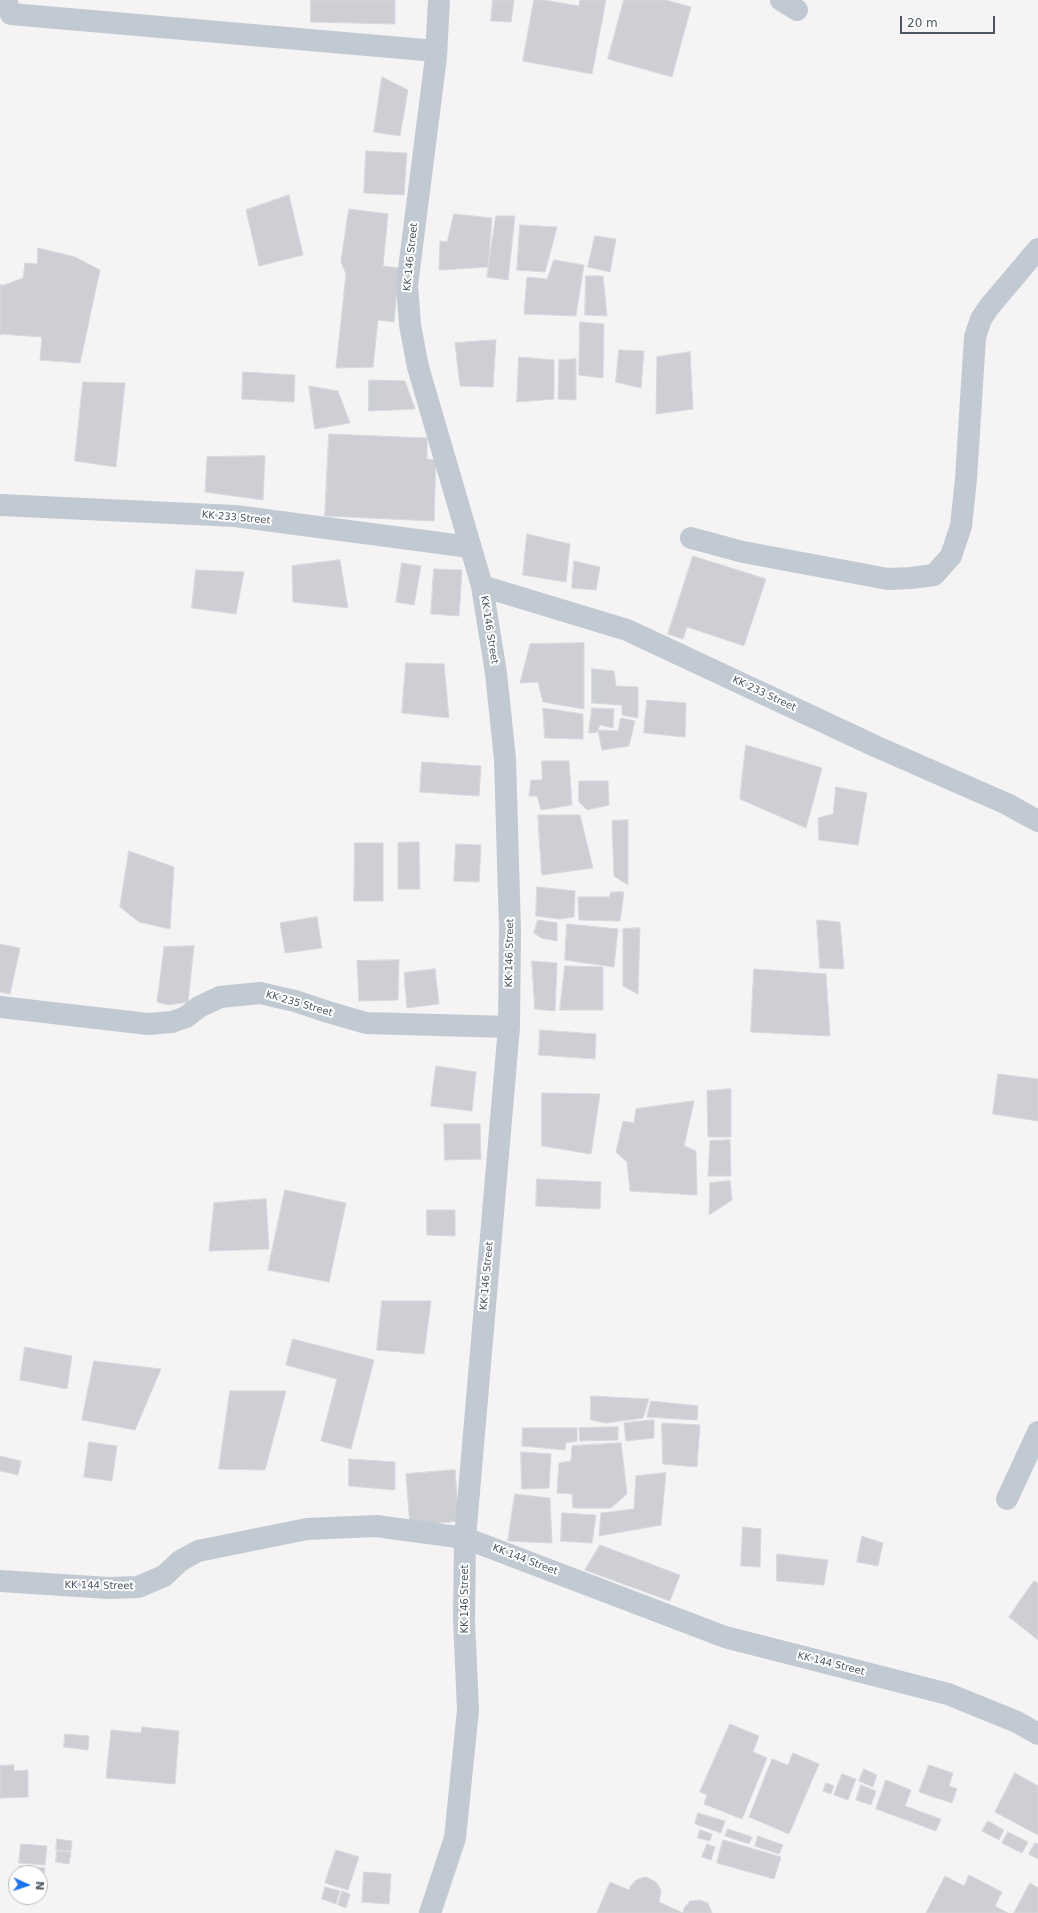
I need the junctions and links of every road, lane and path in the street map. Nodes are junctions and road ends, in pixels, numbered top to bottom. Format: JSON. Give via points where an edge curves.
{"nodes":[{"id":1,"x":6,"y":0,"type":"edge"},
{"id":2,"x":438,"y":0,"type":"edge"},
{"id":3,"x":436,"y":51,"type":"junction"},
{"id":4,"x":1038,"y":249,"type":"edge"},
{"id":5,"x":0,"y":505,"type":"edge"},
{"id":6,"x":691,"y":538,"type":"dead end"},
{"id":7,"x":470,"y":547,"type":"junction"},
{"id":8,"x":482,"y":586,"type":"junction"},
{"id":9,"x":1038,"y":821,"type":"edge"},
{"id":10,"x":0,"y":1007,"type":"edge"},
{"id":11,"x":509,"y":1027,"type":"junction"},
{"id":12,"x":1038,"y":1432,"type":"edge"},
{"id":13,"x":1007,"y":1499,"type":"dead end"},
{"id":14,"x":465,"y":1538,"type":"junction"},
{"id":15,"x":0,"y":1581,"type":"edge"},
{"id":16,"x":1038,"y":1734,"type":"edge"},
{"id":17,"x":430,"y":1913,"type":"edge"}],
"edges":[{"from":1,"to":3,"type":"street","via":[[11,14]]},
{"from":2,"to":3,"type":"street","name":"KK 146 Street"},
{"from":3,"to":7,"type":"street","name":"KK 146 Street","via":[[407,284],[410,325],[418,367]]},
{"from":4,"to":6,"type":"street","via":[[989,307],[981,319],[975,337],[961,526],[951,556],[934,575],[888,578],[743,552]]},
{"from":5,"to":7,"type":"street","name":"KK 233 Street","via":[[235,516]]},
{"from":7,"to":8,"type":"street","name":"KK 146 Street"},
{"from":8,"to":9,"type":"street","name":"KK 233 Street","via":[[627,630],[875,746],[1007,804]]},
{"from":8,"to":11,"type":"street","name":"KK 146 Street","via":[[496,673],[505,759],[510,931]]},
{"from":10,"to":11,"type":"street","name":"KK 235 Street","via":[[148,1024],[172,1022],[220,997],[260,993],[366,1023]]},
{"from":11,"to":14,"type":"street","name":"KK 146 Street"},
{"from":12,"to":13,"type":"street"},
{"from":14,"to":15,"type":"street","name":"KK 144 Street","via":[[376,1526],[307,1529],[198,1552],[180,1561],[164,1576],[138,1587],[109,1588]]},
{"from":14,"to":16,"type":"street","name":"KK 144 Street","via":[[725,1637],[948,1694],[1017,1722]]},
{"from":14,"to":17,"type":"street","name":"KK 146 Street","via":[[464,1620],[468,1710],[455,1838]]}]}
